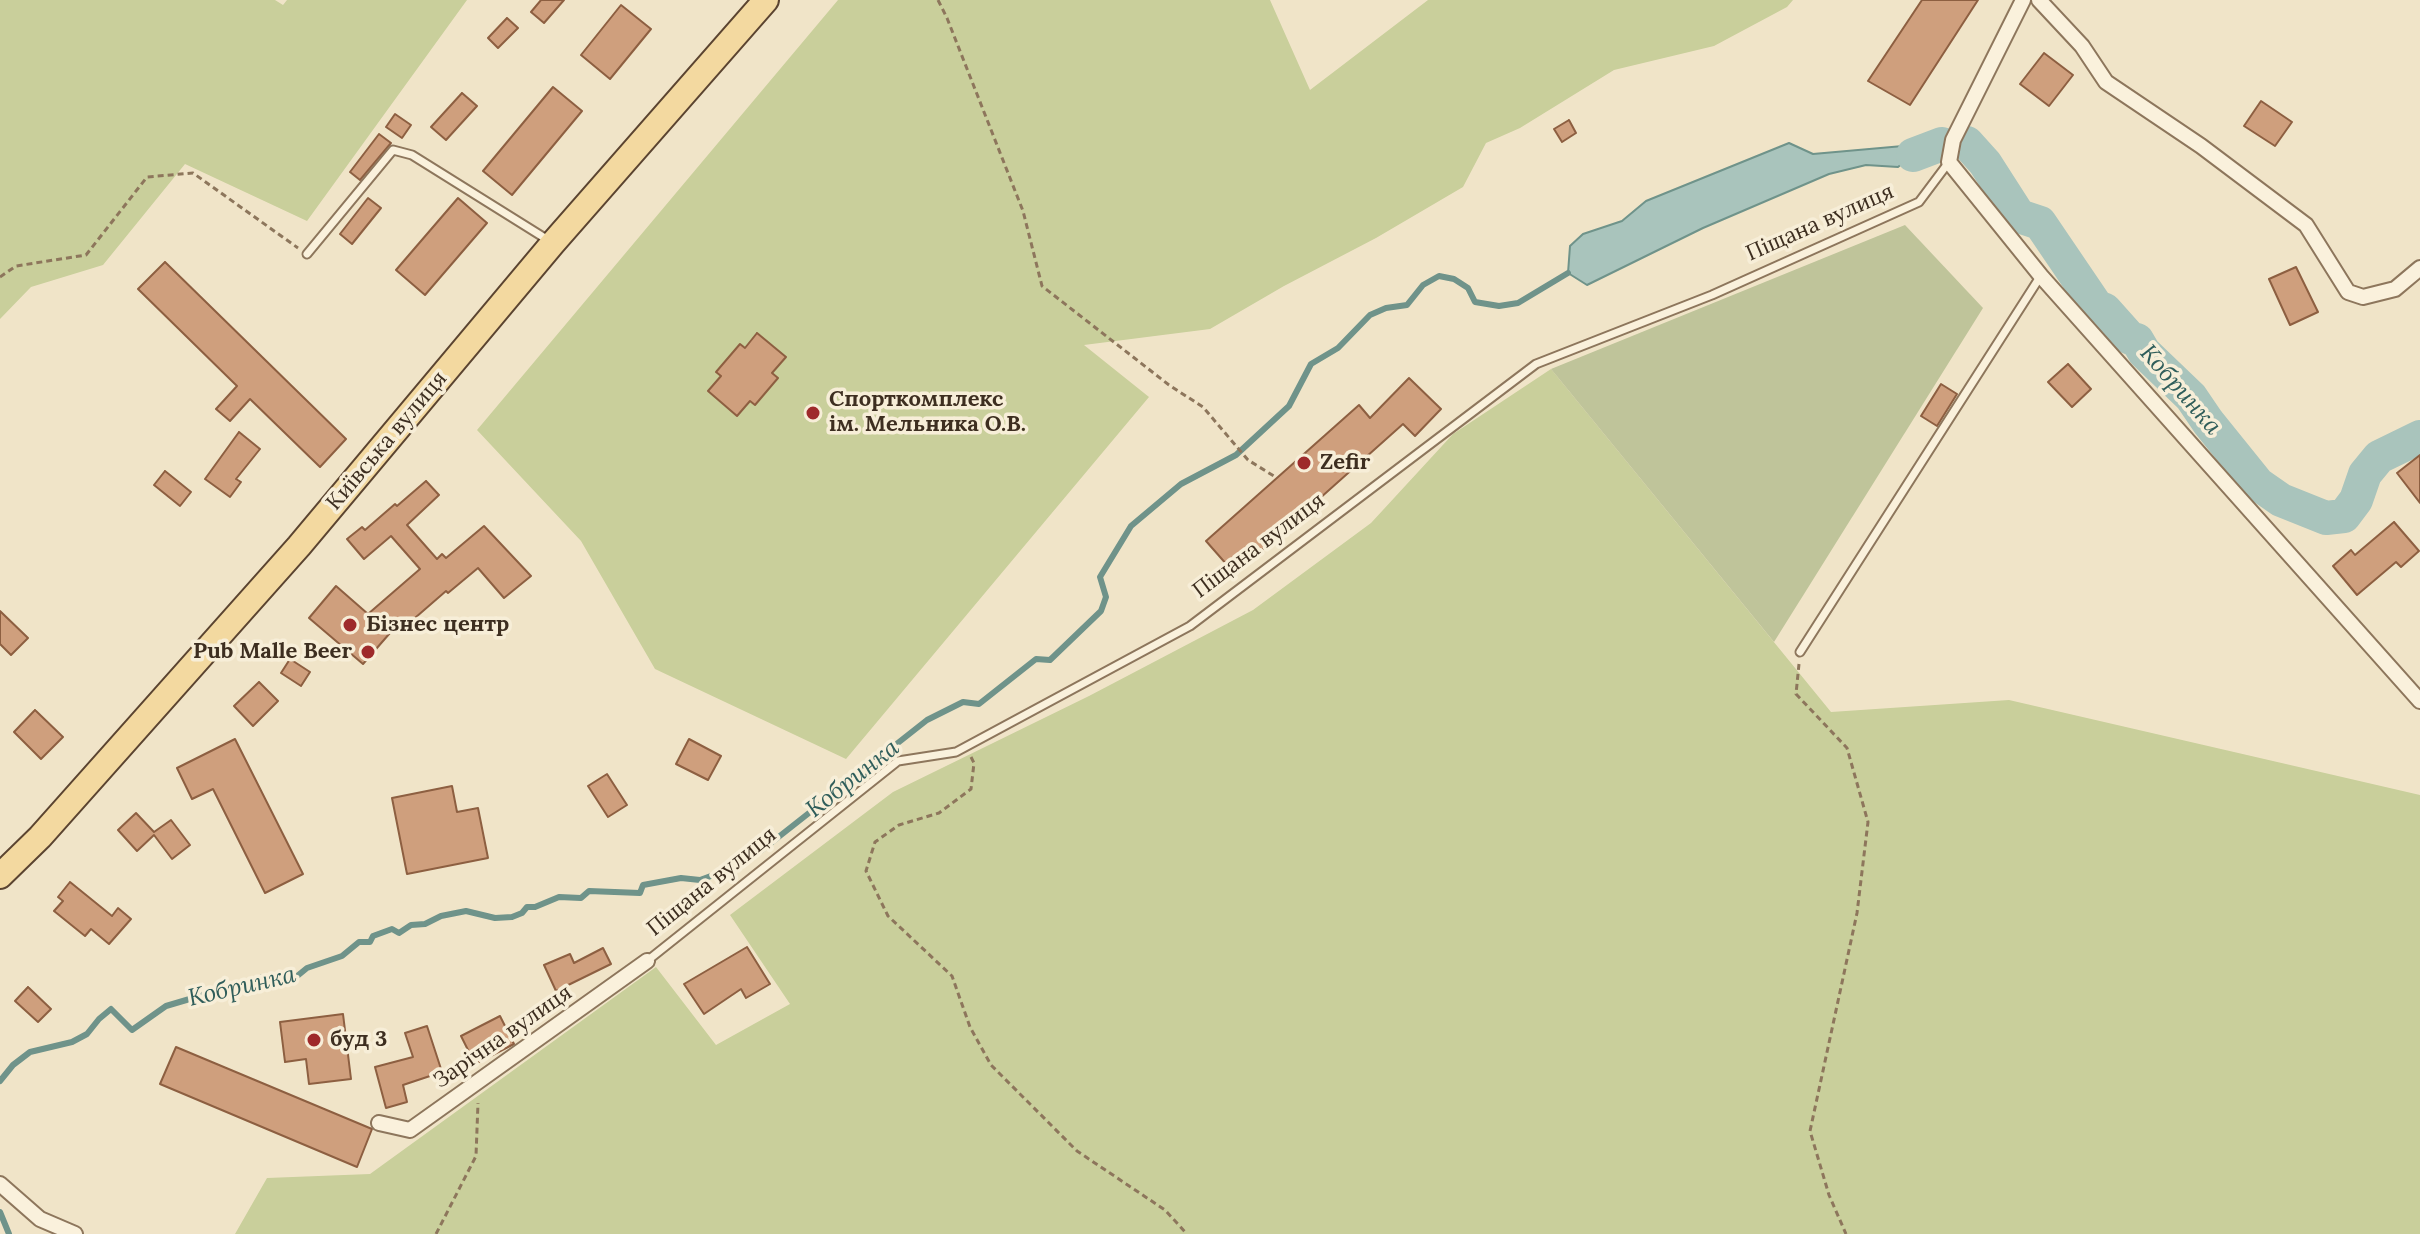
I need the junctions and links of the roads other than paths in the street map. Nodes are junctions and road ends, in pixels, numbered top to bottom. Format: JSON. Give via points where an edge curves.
{"nodes":[{"id":1,"x":766,"y":0,"type":"edge"},
{"id":2,"x":2023,"y":0,"type":"edge"},
{"id":3,"x":2039,"y":0,"type":"edge"},
{"id":4,"x":1949,"y":162,"type":"junction"},
{"id":5,"x":553,"y":243,"type":"junction"},
{"id":6,"x":307,"y":254,"type":"road end"},
{"id":7,"x":2420,"y":268,"type":"edge"},
{"id":8,"x":2041,"y":276,"type":"junction"},
{"id":9,"x":1800,"y":652,"type":"road end"},
{"id":10,"x":2420,"y":701,"type":"edge"},
{"id":11,"x":0,"y":876,"type":"edge"},
{"id":12,"x":647,"y":961,"type":"joint"},
{"id":13,"x":379,"y":1123,"type":"dead end"},
{"id":14,"x":0,"y":1184,"type":"edge"},
{"id":15,"x":75,"y":1234,"type":"edge"}],
"edges":[{"from":1,"to":5,"type":"main road","name":"Київська вулиця"},
{"from":2,"to":4,"type":"street","name":"Піщана вулиця","via":[[1953,140]]},
{"from":3,"to":7,"type":"street","via":[[2082,46],[2106,82],[2306,225],[2348,292],[2363,297],[2395,289]]},
{"from":4,"to":8,"type":"street"},
{"from":4,"to":12,"type":"lane","name":"Піщана вулиця","via":[[1919,202],[1712,295],[1536,364],[1190,626],[956,752],[898,761]]},
{"from":5,"to":6,"type":"lane","via":[[412,155],[393,150]]},
{"from":5,"to":11,"type":"main road","name":"Київська вулиця","via":[[289,558]]},
{"from":8,"to":9,"type":"lane"},
{"from":8,"to":10,"type":"street"},
{"from":12,"to":13,"type":"street","name":"Зарічна вулиця","via":[[410,1130]]},
{"from":14,"to":15,"type":"street","via":[[40,1219]]}]}
